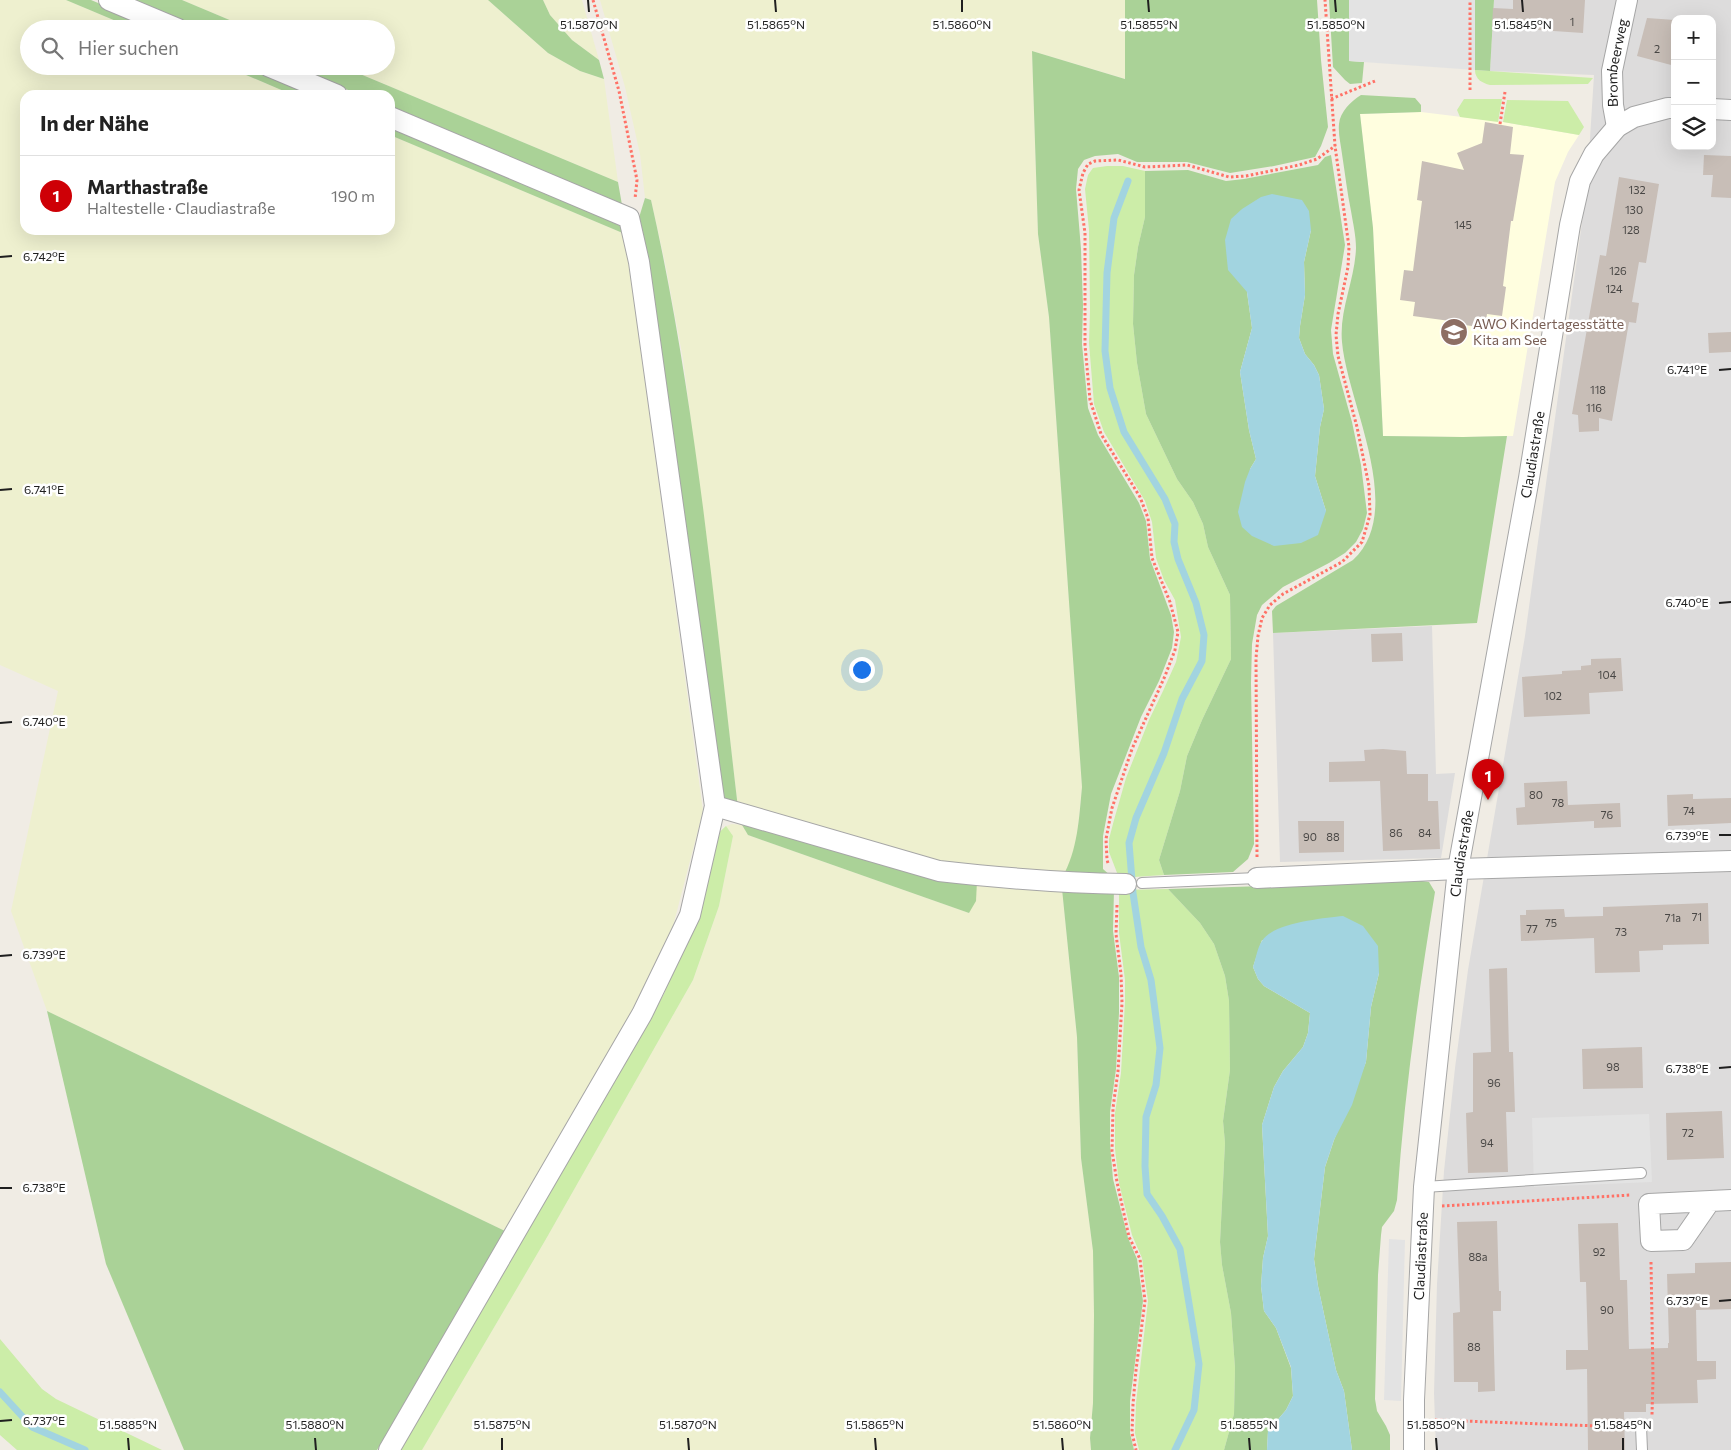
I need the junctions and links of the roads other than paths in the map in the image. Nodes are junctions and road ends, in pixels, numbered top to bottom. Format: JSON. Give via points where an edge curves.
{"nodes":[{"id":1,"x":109,"y":0,"type":"edge"},
{"id":2,"x":1627,"y":0,"type":"edge"},
{"id":3,"x":157,"y":20,"type":"edge"},
{"id":4,"x":289,"y":75,"type":"edge"},
{"id":5,"x":325,"y":90,"type":"edge"},
{"id":6,"x":1671,"y":108,"type":"edge"},
{"id":7,"x":1716,"y":109,"type":"edge"},
{"id":8,"x":1731,"y":110,"type":"edge"},
{"id":9,"x":395,"y":119,"type":"edge"},
{"id":10,"x":1617,"y":126,"type":"junction"},
{"id":11,"x":715,"y":806,"type":"junction"},
{"id":12,"x":1731,"y":861,"type":"edge"},
{"id":13,"x":1458,"y":869,"type":"junction"},
{"id":14,"x":1257,"y":878,"type":"joint"},
{"id":15,"x":1128,"y":883,"type":"joint"},
{"id":16,"x":1641,"y":1173,"type":"dead end"},
{"id":17,"x":1424,"y":1187,"type":"junction"},
{"id":18,"x":1731,"y":1200,"type":"edge"},
{"id":19,"x":1710,"y":1201,"type":"junction"},
{"id":20,"x":1641,"y":1427,"type":"road end"},
{"id":21,"x":389,"y":1450,"type":"edge"},
{"id":22,"x":1414,"y":1450,"type":"edge"},
{"id":23,"x":1642,"y":1450,"type":"edge"}],
"edges":[{"from":1,"to":3,"type":"street"},
{"from":2,"to":10,"type":"street","name":"Brombeerweg","via":[[1612,71]]},
{"from":4,"to":5,"type":"street"},
{"from":6,"to":10,"type":"street","via":[[1634,116]]},
{"from":7,"to":8,"type":"street"},
{"from":9,"to":11,"type":"street","via":[[628,218],[639,262]]},
{"from":10,"to":13,"type":"street","name":"Claudiastraße","via":[[1594,154],[1580,181],[1570,225],[1529,478]]},
{"from":11,"to":15,"type":"street","via":[[940,871],[1060,882]]},
{"from":11,"to":21,"type":"street","via":[[690,915],[642,1014]]},
{"from":12,"to":13,"type":"street"},
{"from":13,"to":14,"type":"street"},
{"from":13,"to":17,"type":"street","name":"Claudiastraße"},
{"from":14,"to":15,"type":"lane"},
{"from":16,"to":17,"type":"lane"},
{"from":17,"to":22,"type":"street","name":"Claudiastraße"},
{"from":18,"to":19,"type":"street"},
{"from":19,"to":19,"type":"street","via":[[1683,1240],[1651,1241],[1649,1204]]},
{"from":20,"to":23,"type":"lane"}]}
